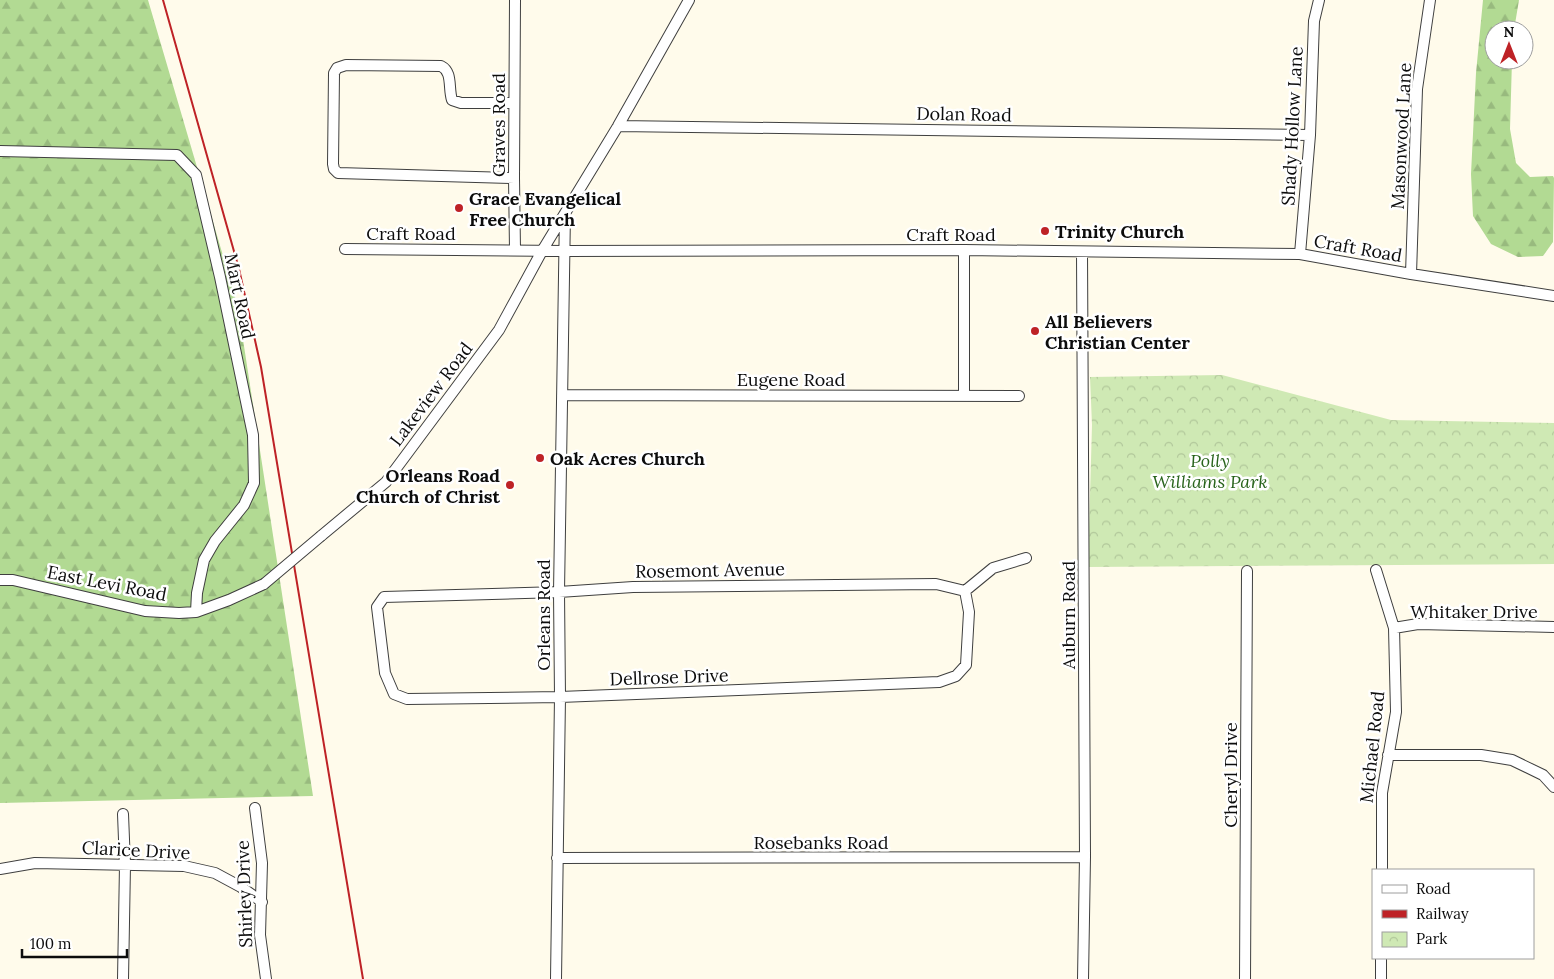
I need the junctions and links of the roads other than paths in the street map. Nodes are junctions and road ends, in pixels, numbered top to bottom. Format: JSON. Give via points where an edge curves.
{"nodes":[{"id":1,"x":515,"y":0,"type":"edge"},
{"id":2,"x":690,"y":0,"type":"edge"},
{"id":3,"x":1319,"y":0,"type":"edge"},
{"id":4,"x":1430,"y":0,"type":"edge"},
{"id":5,"x":514,"y":102,"type":"junction"},
{"id":6,"x":618,"y":126,"type":"junction"},
{"id":7,"x":1310,"y":135,"type":"junction"},
{"id":8,"x":0,"y":151,"type":"edge"},
{"id":9,"x":514,"y":178,"type":"junction"},
{"id":10,"x":565,"y":213,"type":"junction"},
{"id":11,"x":344,"y":249,"type":"dead end"},
{"id":12,"x":515,"y":250,"type":"junction"},
{"id":13,"x":964,"y":250,"type":"junction"},
{"id":14,"x":542,"y":251,"type":"junction"},
{"id":15,"x":565,"y":251,"type":"junction"},
{"id":16,"x":1082,"y":252,"type":"junction"},
{"id":17,"x":1300,"y":254,"type":"junction"},
{"id":18,"x":1411,"y":274,"type":"junction"},
{"id":19,"x":1554,"y":296,"type":"edge"},
{"id":20,"x":562,"y":395,"type":"junction"},
{"id":21,"x":964,"y":396,"type":"junction"},
{"id":22,"x":1019,"y":396,"type":"dead end"},
{"id":23,"x":1026,"y":558,"type":"dead end"},
{"id":24,"x":1376,"y":570,"type":"dead end"},
{"id":25,"x":1247,"y":571,"type":"dead end"},
{"id":26,"x":0,"y":580,"type":"edge"},
{"id":27,"x":264,"y":584,"type":"joint"},
{"id":28,"x":965,"y":591,"type":"junction"},
{"id":29,"x":559,"y":592,"type":"junction"},
{"id":30,"x":384,"y":597,"type":"joint"},
{"id":31,"x":196,"y":612,"type":"junction"},
{"id":32,"x":1554,"y":627,"type":"edge"},
{"id":33,"x":1394,"y":628,"type":"junction"},
{"id":34,"x":560,"y":697,"type":"junction"},
{"id":35,"x":1388,"y":755,"type":"junction"},
{"id":36,"x":1554,"y":787,"type":"edge"},
{"id":37,"x":255,"y":808,"type":"dead end"},
{"id":38,"x":123,"y":814,"type":"dead end"},
{"id":39,"x":1085,"y":857,"type":"junction"},
{"id":40,"x":557,"y":858,"type":"junction"},
{"id":41,"x":125,"y":865,"type":"junction"},
{"id":42,"x":0,"y":869,"type":"edge"},
{"id":43,"x":1382,"y":869,"type":"edge"},
{"id":44,"x":262,"y":902,"type":"junction"},
{"id":45,"x":1381,"y":959,"type":"edge"},
{"id":46,"x":123,"y":979,"type":"edge"},
{"id":47,"x":266,"y":979,"type":"edge"},
{"id":48,"x":556,"y":979,"type":"edge"},
{"id":49,"x":1083,"y":979,"type":"edge"},
{"id":50,"x":1245,"y":979,"type":"edge"},
{"id":51,"x":1381,"y":979,"type":"edge"}],
"edges":[{"from":1,"to":5,"type":"street","name":"Graves Road"},
{"from":2,"to":6,"type":"street","name":"Lakeview Road"},
{"from":3,"to":7,"type":"street","name":"Shady Hollow Lane","via":[[1314,21]]},
{"from":4,"to":18,"type":"street","name":"Masonwood Lane","via":[[1417,89]]},
{"from":5,"to":9,"type":"street","name":"Graves Road"},
{"from":5,"to":9,"type":"street","via":[[461,104],[452,100],[448,73],[440,66],[346,65],[336,68],[334,73],[333,164],[338,173]]},
{"from":6,"to":7,"type":"street","name":"Dolan Road"},
{"from":6,"to":10,"type":"street","name":"Lakeview Road"},
{"from":7,"to":17,"type":"street","name":"Shady Hollow Lane"},
{"from":8,"to":31,"type":"street","name":"Mart Road","via":[[177,156],[196,175],[253,435],[254,483],[244,505],[204,560]]},
{"from":9,"to":12,"type":"street","name":"Graves Road"},
{"from":10,"to":14,"type":"street","name":"Lakeview Road"},
{"from":10,"to":15,"type":"street"},
{"from":11,"to":12,"type":"street","name":"Craft Road"},
{"from":12,"to":14,"type":"street","name":"Craft Road"},
{"from":13,"to":15,"type":"street","name":"Craft Road"},
{"from":13,"to":16,"type":"street","name":"Craft Road"},
{"from":13,"to":21,"type":"street"},
{"from":14,"to":15,"type":"street","name":"Craft Road"},
{"from":14,"to":27,"type":"street","name":"Lakeview Road","bridge":true,"via":[[499,330],[386,482]]},
{"from":15,"to":20,"type":"street","name":"Orleans Road"},
{"from":16,"to":17,"type":"street","name":"Craft Road"},
{"from":16,"to":39,"type":"street","name":"Auburn Road"},
{"from":17,"to":18,"type":"street","name":"Craft Road"},
{"from":18,"to":19,"type":"street","name":"Craft Road"},
{"from":20,"to":21,"type":"street","name":"Eugene Road"},
{"from":20,"to":29,"type":"street","name":"Orleans Road"},
{"from":21,"to":22,"type":"street","name":"Eugene Road"},
{"from":23,"to":28,"type":"street","via":[[994,568]]},
{"from":24,"to":33,"type":"street","name":"Michael Road"},
{"from":25,"to":50,"type":"street","name":"Cheryl Drive"},
{"from":26,"to":31,"type":"street","name":"East Levi Road","via":[[13,580],[145,611]]},
{"from":27,"to":31,"type":"street","name":"East Levi Road"},
{"from":28,"to":29,"type":"street","name":"Rosemont Avenue","via":[[936,584],[633,587]]},
{"from":28,"to":34,"type":"street","name":"Dellrose Drive","via":[[969,612],[966,665],[956,676],[939,682]]},
{"from":29,"to":30,"type":"street","name":"Rosemont Avenue"},
{"from":29,"to":34,"type":"street","name":"Orleans Road"},
{"from":30,"to":34,"type":"street","name":"Dellrose Drive","via":[[377,607],[385,673],[394,694],[407,699]]},
{"from":32,"to":33,"type":"street","name":"Whitaker Drive","via":[[1418,624]]},
{"from":33,"to":35,"type":"street","name":"Michael Road","via":[[1396,712]]},
{"from":34,"to":40,"type":"street","name":"Orleans Road"},
{"from":35,"to":36,"type":"street","via":[[1481,755],[1512,760],[1543,775]]},
{"from":35,"to":43,"type":"street","name":"Michael Road","via":[[1382,793]]},
{"from":37,"to":44,"type":"street","name":"Shirley Drive","via":[[262,855]]},
{"from":38,"to":41,"type":"street"},
{"from":39,"to":40,"type":"street","name":"Rosebanks Road"},
{"from":39,"to":49,"type":"street","name":"Auburn Road"},
{"from":40,"to":48,"type":"street","name":"Orleans Road"},
{"from":41,"to":42,"type":"street","name":"Clarice Drive","via":[[35,863]]},
{"from":41,"to":44,"type":"street","name":"Clarice Drive","via":[[184,866],[215,874]]},
{"from":41,"to":46,"type":"street"},
{"from":44,"to":47,"type":"street","name":"Shirley Drive","via":[[261,943]]},
{"from":45,"to":51,"type":"street"}]}
